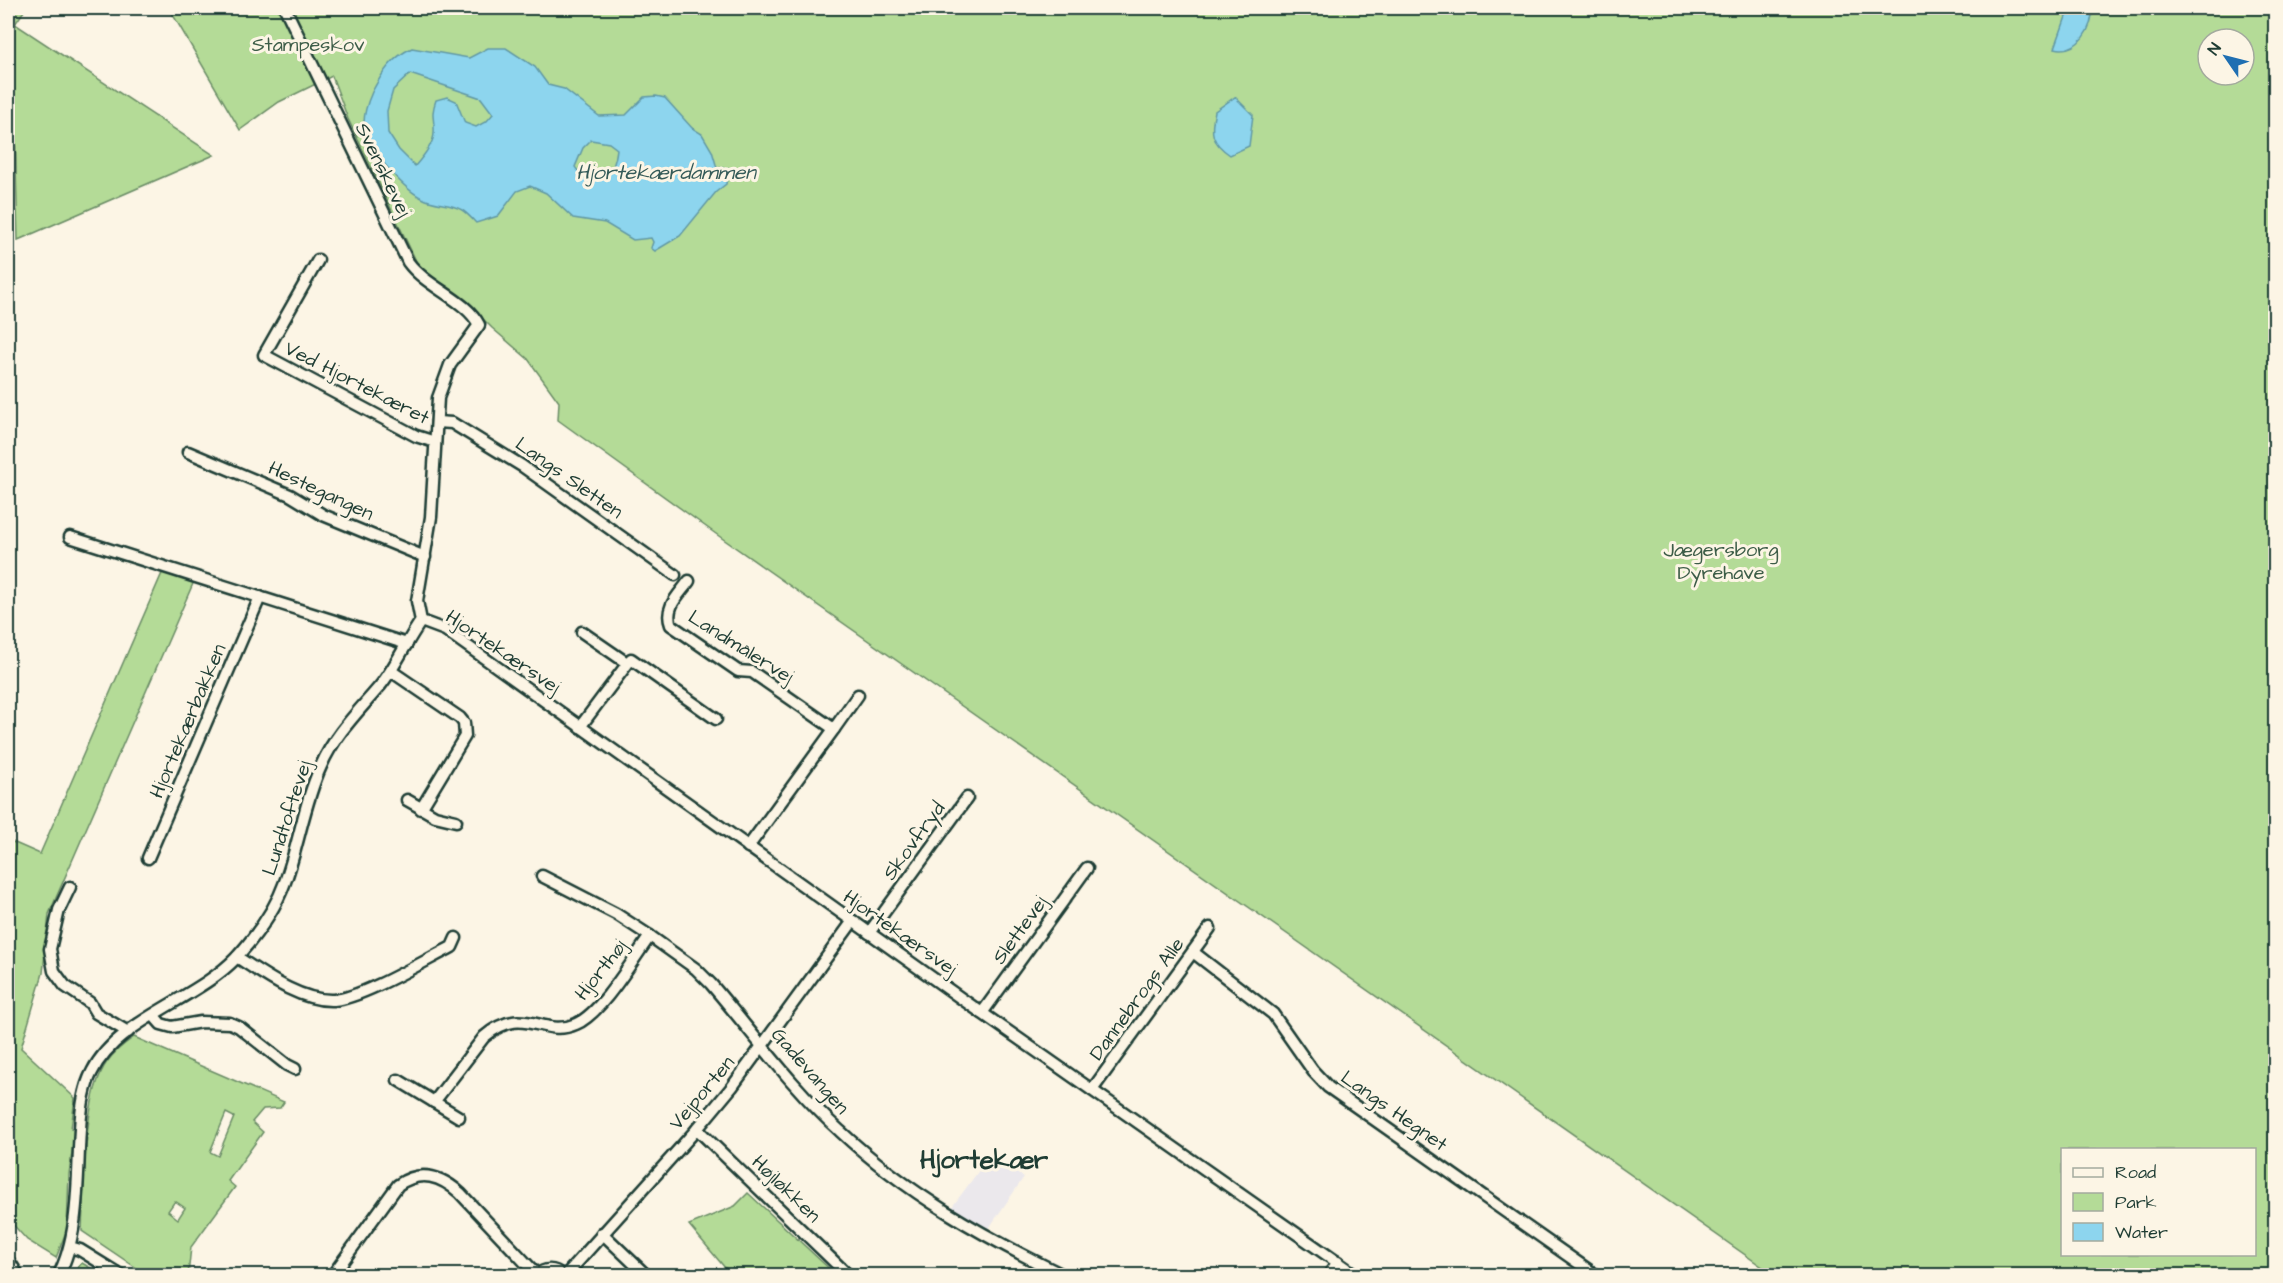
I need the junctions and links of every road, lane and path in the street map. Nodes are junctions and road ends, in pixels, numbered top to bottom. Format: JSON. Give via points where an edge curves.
{"nodes":[{"id":1,"x":285,"y":8,"type":"edge"},
{"id":2,"x":318,"y":260,"type":"dead end"},
{"id":3,"x":437,"y":422,"type":"junction"},
{"id":4,"x":435,"y":442,"type":"junction"},
{"id":5,"x":188,"y":452,"type":"dead end"},
{"id":6,"x":70,"y":537,"type":"dead end"},
{"id":7,"x":425,"y":557,"type":"junction"},
{"id":8,"x":675,"y":575,"type":"dead end"},
{"id":9,"x":689,"y":581,"type":"dead end"},
{"id":10,"x":260,"y":597,"type":"junction"},
{"id":11,"x":421,"y":621,"type":"junction"},
{"id":12,"x":582,"y":632,"type":"dead end"},
{"id":13,"x":407,"y":644,"type":"junction"},
{"id":14,"x":627,"y":663,"type":"junction"},
{"id":15,"x":391,"y":671,"type":"junction"},
{"id":16,"x":858,"y":695,"type":"dead end"},
{"id":17,"x":716,"y":719,"type":"dead end"},
{"id":18,"x":580,"y":728,"type":"junction"},
{"id":19,"x":834,"y":729,"type":"junction"},
{"id":20,"x":967,"y":798,"type":"dead end"},
{"id":21,"x":407,"y":800,"type":"dead end"},
{"id":22,"x":421,"y":809,"type":"junction"},
{"id":23,"x":456,"y":821,"type":"dead end"},
{"id":24,"x":748,"y":847,"type":"junction"},
{"id":25,"x":148,"y":858,"type":"dead end"},
{"id":26,"x":1087,"y":868,"type":"dead end"},
{"id":27,"x":542,"y":876,"type":"dead end"},
{"id":28,"x":70,"y":887,"type":"dead end"},
{"id":29,"x":853,"y":921,"type":"junction"},
{"id":30,"x":1210,"y":928,"type":"dead end"},
{"id":31,"x":869,"y":933,"type":"junction"},
{"id":32,"x":650,"y":936,"type":"junction"},
{"id":33,"x":456,"y":938,"type":"dead end"},
{"id":34,"x":1193,"y":952,"type":"junction"},
{"id":35,"x":237,"y":957,"type":"junction"},
{"id":36,"x":982,"y":1013,"type":"junction"},
{"id":37,"x":154,"y":1016,"type":"junction"},
{"id":38,"x":128,"y":1032,"type":"junction"},
{"id":39,"x":763,"y":1046,"type":"junction"},
{"id":40,"x":295,"y":1069,"type":"dead end"},
{"id":41,"x":398,"y":1080,"type":"dead end"},
{"id":42,"x":1092,"y":1090,"type":"junction"},
{"id":43,"x":434,"y":1102,"type":"junction"},
{"id":44,"x":459,"y":1117,"type":"dead end"},
{"id":45,"x":697,"y":1129,"type":"junction"},
{"id":46,"x":602,"y":1233,"type":"junction"},
{"id":47,"x":70,"y":1247,"type":"junction"},
{"id":48,"x":1338,"y":1262,"type":"junction"},
{"id":49,"x":8,"y":1264,"type":"edge"},
{"id":50,"x":8,"y":1269,"type":"edge"},
{"id":51,"x":15,"y":1275,"type":"edge"},
{"id":52,"x":58,"y":1275,"type":"edge"},
{"id":53,"x":122,"y":1275,"type":"edge"},
{"id":54,"x":332,"y":1275,"type":"edge"},
{"id":55,"x":536,"y":1275,"type":"edge"},
{"id":56,"x":564,"y":1275,"type":"edge"},
{"id":57,"x":647,"y":1275,"type":"edge"},
{"id":58,"x":849,"y":1275,"type":"edge"},
{"id":59,"x":1065,"y":1275,"type":"edge"},
{"id":60,"x":1328,"y":1275,"type":"edge"},
{"id":61,"x":1357,"y":1275,"type":"edge"},
{"id":62,"x":1597,"y":1275,"type":"edge"}],
"edges":[{"from":1,"to":3,"type":"street","name":"Svenskevej","via":[[408,262],[479,325],[443,380]]},
{"from":2,"to":4,"type":"street","name":"Ved Hjortekæret","via":[[264,355],[416,436]]},
{"from":3,"to":4,"type":"street"},
{"from":3,"to":8,"type":"street","name":"Langs Sletten","via":[[452,423],[522,466]]},
{"from":4,"to":7,"type":"street"},
{"from":5,"to":7,"type":"street","name":"Hestegangen","via":[[199,463],[290,495],[323,514]]},
{"from":6,"to":10,"type":"street"},
{"from":7,"to":11,"type":"street","via":[[417,601]]},
{"from":9,"to":19,"type":"street","name":"Landmålervej","via":[[670,607],[672,625],[738,671],[752,672]]},
{"from":10,"to":13,"type":"street"},
{"from":10,"to":25,"type":"street","name":"Hjortekærbakken"},
{"from":11,"to":13,"type":"street","name":"Lundtoftevej"},
{"from":11,"to":18,"type":"street","name":"Hjortekærsvej","via":[[445,630]]},
{"from":12,"to":14,"type":"street"},
{"from":13,"to":15,"type":"street","name":"Lundtoftevej"},
{"from":14,"to":17,"type":"street","via":[[631,660]]},
{"from":14,"to":18,"type":"street"},
{"from":15,"to":22,"type":"street","via":[[460,718],[466,730]]},
{"from":15,"to":35,"type":"street","name":"Lundtoftevej","via":[[332,745],[312,791],[279,896]]},
{"from":16,"to":19,"type":"street"},
{"from":18,"to":24,"type":"street","name":"Hjortekærsvej"},
{"from":19,"to":24,"type":"street"},
{"from":20,"to":31,"type":"street","name":"Skovfryd"},
{"from":21,"to":22,"type":"street"},
{"from":22,"to":23,"type":"street"},
{"from":24,"to":29,"type":"street","name":"Hjortekærsvej"},
{"from":26,"to":36,"type":"street","name":"Slettevej"},
{"from":27,"to":32,"type":"street","name":"Gadevangen"},
{"from":28,"to":38,"type":"street","via":[[59,910],[50,949],[54,971],[96,1013]]},
{"from":29,"to":31,"type":"street","name":"Hjortekærsvej"},
{"from":29,"to":39,"type":"street","name":"Vejporten"},
{"from":30,"to":34,"type":"street","name":"Dannebrogs Alle"},
{"from":31,"to":36,"type":"street","name":"Hjortekærsvej"},
{"from":32,"to":39,"type":"street","name":"Gadevangen","via":[[696,969]]},
{"from":32,"to":43,"type":"street","name":"Hjorthøj","via":[[588,1016],[564,1027],[524,1020],[494,1028]]},
{"from":33,"to":35,"type":"street","via":[[452,947],[353,996],[333,1000],[286,987]]},
{"from":34,"to":42,"type":"street","name":"Dannebrogs Alle"},
{"from":34,"to":62,"type":"street","name":"Langs Hegnet","via":[[1273,1014],[1328,1087]]},
{"from":35,"to":37,"type":"street","name":"Lundtoftevej","via":[[208,982]]},
{"from":36,"to":42,"type":"street","name":"Hjortekærsvej"},
{"from":37,"to":38,"type":"street","name":"Lundtoftevej"},
{"from":37,"to":40,"type":"street","via":[[161,1024],[172,1027],[230,1023]]},
{"from":38,"to":47,"type":"street","name":"Lundtoftevej","via":[[100,1060],[88,1080],[82,1106]]},
{"from":39,"to":45,"type":"street","name":"Vejporten"},
{"from":39,"to":59,"type":"street","name":"Gadevangen","via":[[808,1099],[873,1160],[967,1225]]},
{"from":41,"to":43,"type":"street"},
{"from":42,"to":48,"type":"street","name":"Hjortekærsvej"},
{"from":43,"to":44,"type":"street"},
{"from":45,"to":46,"type":"street","name":"Vejporten"},
{"from":45,"to":58,"type":"street","name":"Højløkken"},
{"from":46,"to":56,"type":"street","name":"Vejporten"},
{"from":46,"to":57,"type":"street"},
{"from":47,"to":52,"type":"street","name":"Lundtoftevej"},
{"from":47,"to":53,"type":"street"},
{"from":48,"to":60,"type":"street"},
{"from":48,"to":61,"type":"street","name":"Hjortekærsvej"},
{"from":49,"to":51,"type":"highway"},
{"from":50,"to":51,"type":"highway"},
{"from":54,"to":55,"type":"street","via":[[399,1185],[419,1176],[434,1176],[460,1193]]},
{"from":55,"to":56,"type":"street","via":[[551,1270]]}]}
